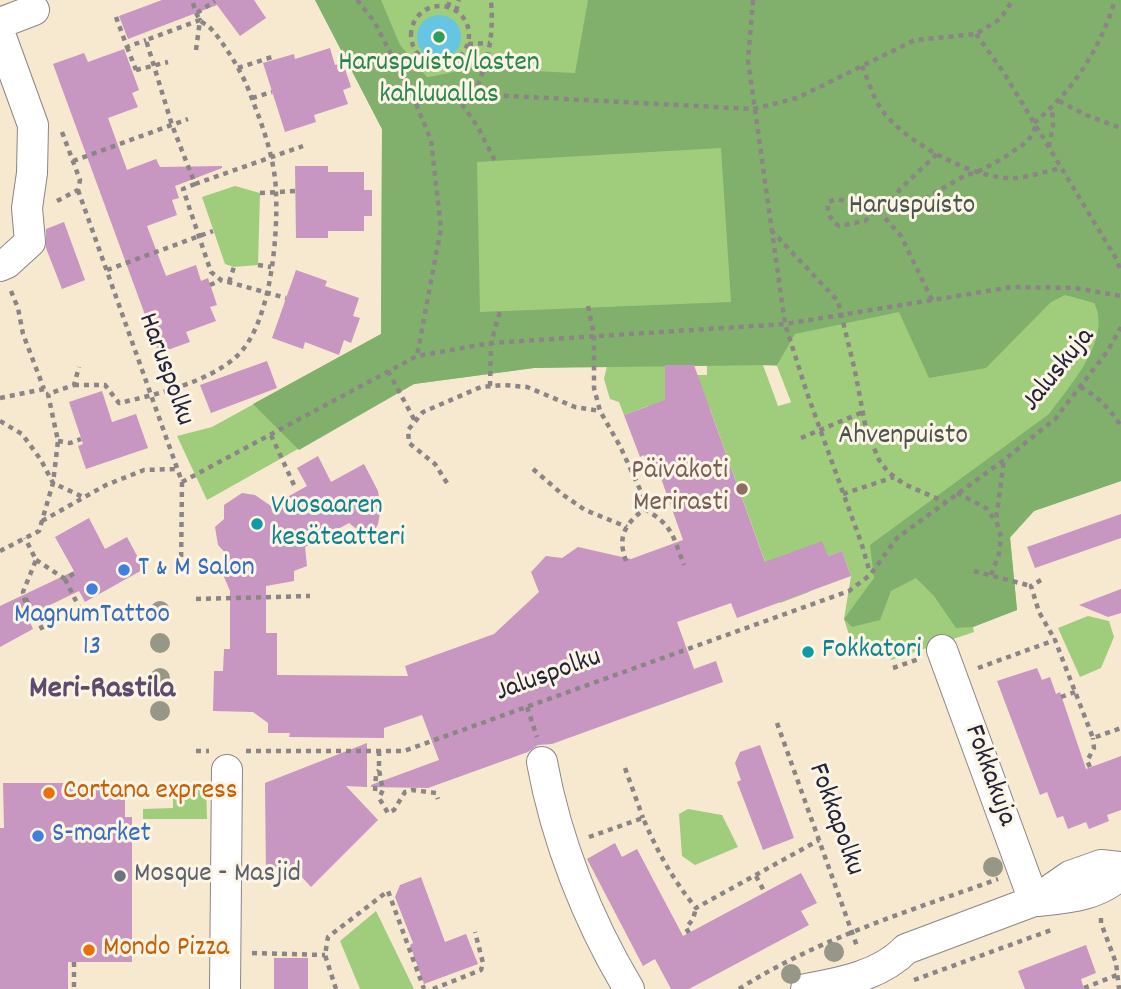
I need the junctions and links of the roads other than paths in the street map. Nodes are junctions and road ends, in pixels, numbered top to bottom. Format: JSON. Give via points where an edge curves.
{"nodes":[{"id":1,"x":34,"y":10,"type":"dead end"},
{"id":2,"x":0,"y":23,"type":"edge"},
{"id":3,"x":0,"y":34,"type":"edge"},
{"id":4,"x":0,"y":266,"type":"edge"},
{"id":5,"x":942,"y":650,"type":"dead end"},
{"id":6,"x":233,"y":761,"type":"road end"},
{"id":7,"x":542,"y":762,"type":"dead end"},
{"id":8,"x":1121,"y":867,"type":"edge"},
{"id":9,"x":1121,"y":874,"type":"edge"},
{"id":10,"x":1034,"y":901,"type":"junction"},
{"id":11,"x":225,"y":989,"type":"edge"},
{"id":12,"x":629,"y":989,"type":"edge"},
{"id":13,"x":805,"y":989,"type":"edge"}],
"edges":[{"from":1,"to":2,"type":"street"},
{"from":3,"to":4,"type":"street","via":[[33,125],[27,208],[30,242]]},
{"from":5,"to":10,"type":"street","name":"Fokkakuja"},
{"from":6,"to":11,"type":"street"},
{"from":7,"to":12,"type":"street","via":[[565,845],[603,944]]},
{"from":8,"to":10,"type":"street","via":[[1101,865],[1070,876]]},
{"from":9,"to":10,"type":"street","via":[[1110,886],[1079,897]]},
{"from":10,"to":13,"type":"street","via":[[906,948],[886,945],[860,953],[832,966]]}]}
